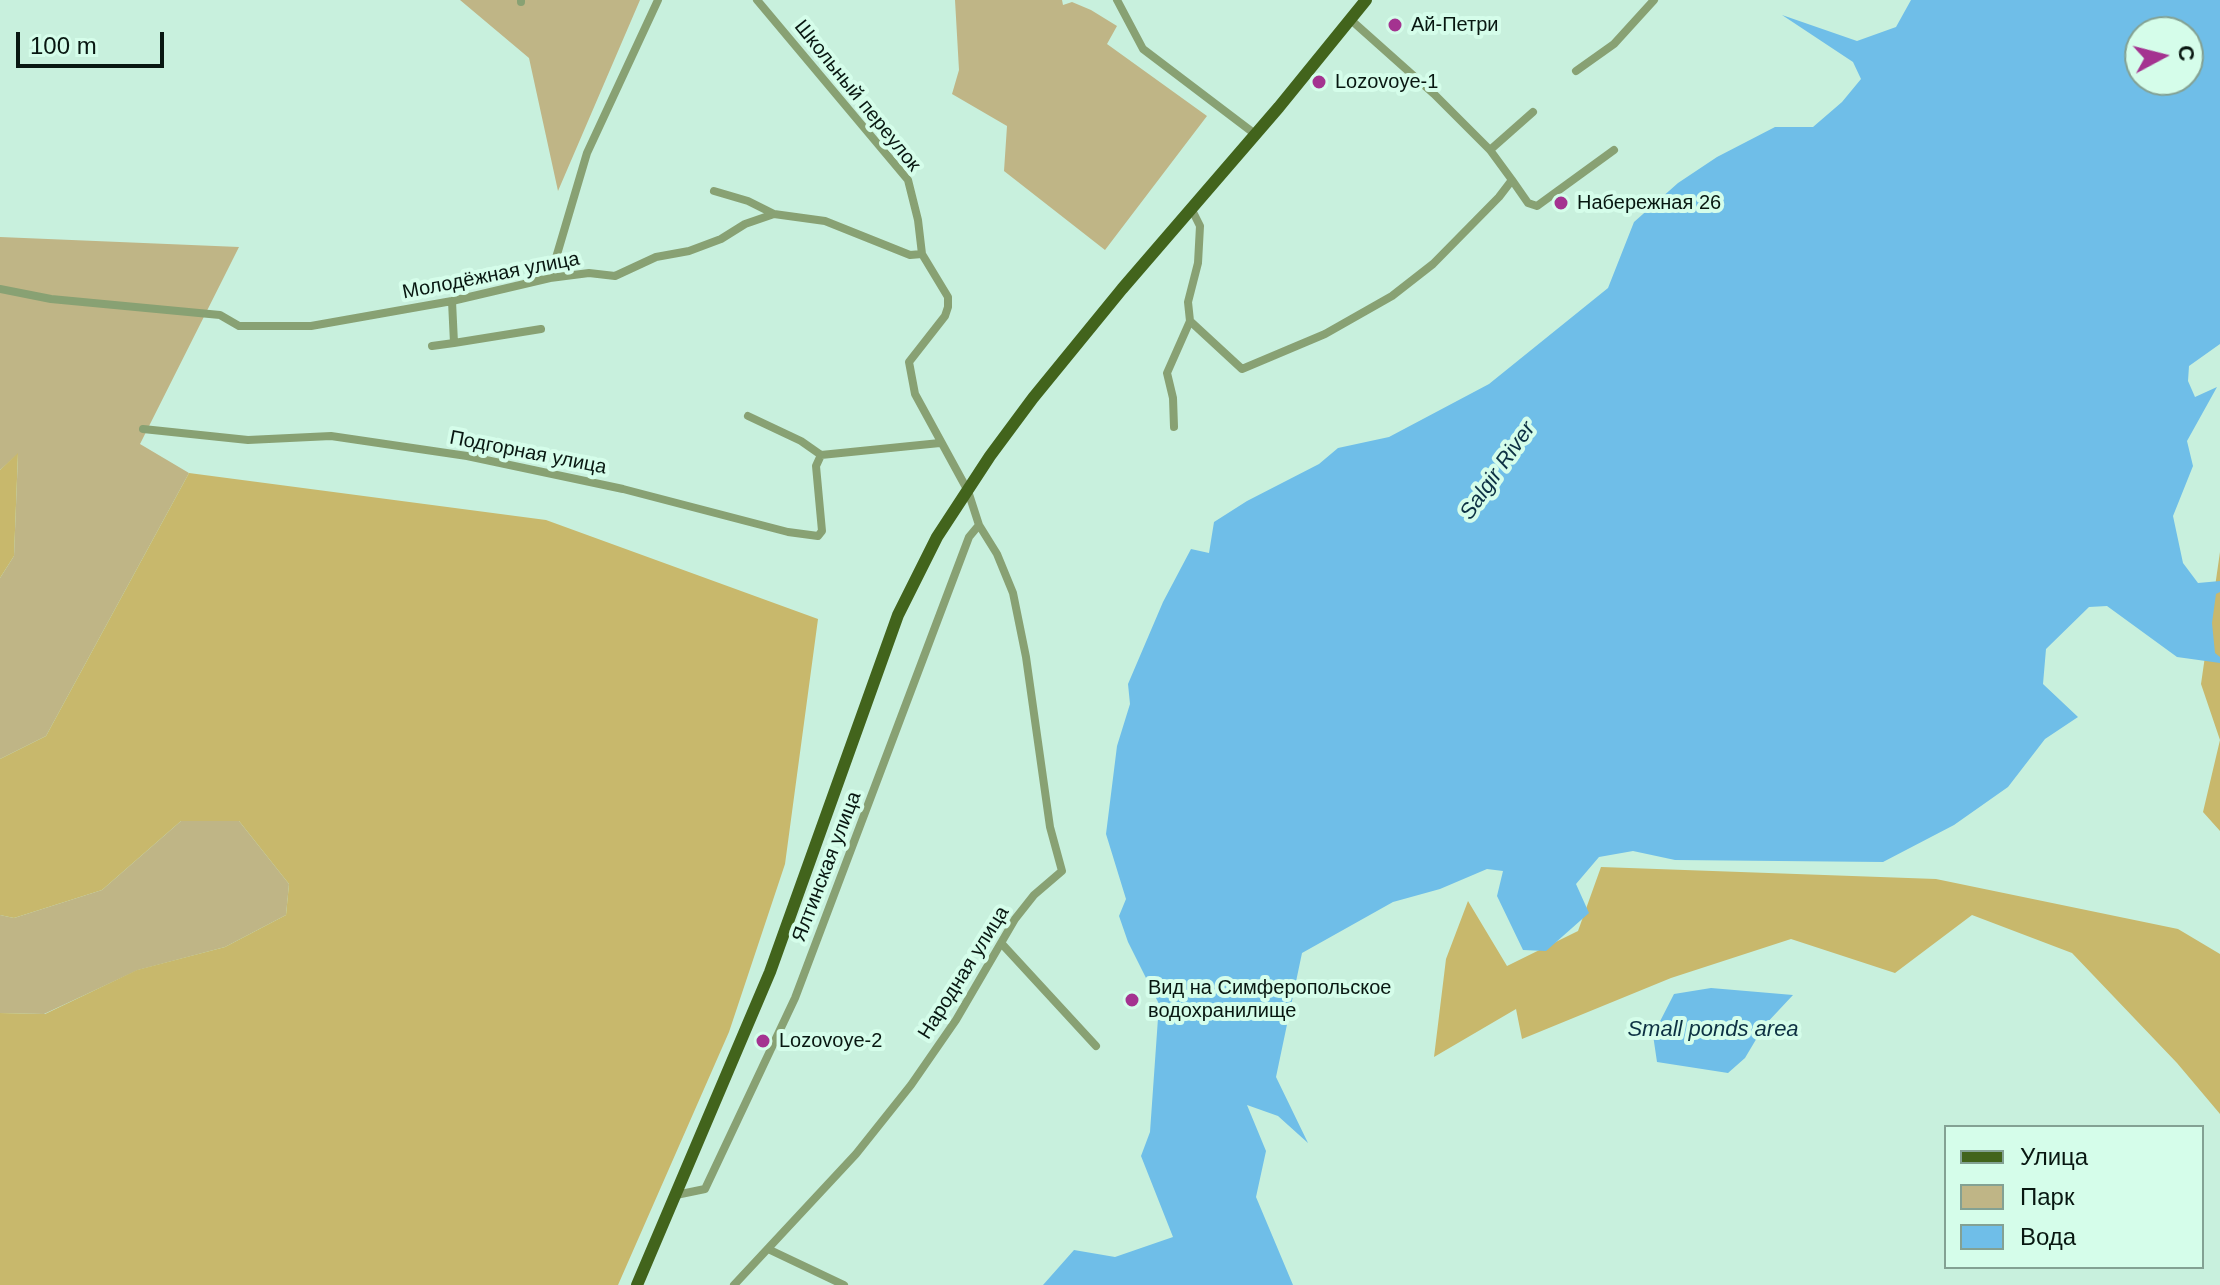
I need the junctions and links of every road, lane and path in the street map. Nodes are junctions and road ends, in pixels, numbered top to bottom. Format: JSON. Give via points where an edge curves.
{"nodes":[{"id":1,"x":658,"y":0,"type":"edge"},
{"id":2,"x":757,"y":0,"type":"edge"},
{"id":3,"x":1366,"y":0,"type":"edge"},
{"id":4,"x":1654,"y":0,"type":"edge"},
{"id":5,"x":1121,"y":2,"type":"edge"},
{"id":6,"x":1351,"y":20,"type":"junction"},
{"id":7,"x":1576,"y":71,"type":"dead end"},
{"id":8,"x":1533,"y":112,"type":"dead end"},
{"id":9,"x":1255,"y":134,"type":"junction"},
{"id":10,"x":1490,"y":150,"type":"junction"},
{"id":11,"x":1614,"y":150,"type":"dead end"},
{"id":12,"x":1512,"y":180,"type":"junction"},
{"id":13,"x":714,"y":191,"type":"dead end"},
{"id":14,"x":1191,"y":208,"type":"junction"},
{"id":15,"x":774,"y":214,"type":"junction"},
{"id":16,"x":922,"y":254,"type":"junction"},
{"id":17,"x":550,"y":278,"type":"junction"},
{"id":18,"x":0,"y":289,"type":"edge"},
{"id":19,"x":452,"y":301,"type":"junction"},
{"id":20,"x":948,"y":307,"type":"joint"},
{"id":21,"x":1190,"y":321,"type":"junction"},
{"id":22,"x":541,"y":329,"type":"dead end"},
{"id":23,"x":454,"y":343,"type":"junction"},
{"id":24,"x":432,"y":346,"type":"dead end"},
{"id":25,"x":748,"y":416,"type":"dead end"},
{"id":26,"x":1174,"y":427,"type":"dead end"},
{"id":27,"x":143,"y":429,"type":"dead end"},
{"id":28,"x":940,"y":443,"type":"junction"},
{"id":29,"x":821,"y":455,"type":"junction"},
{"id":30,"x":968,"y":491,"type":"junction"},
{"id":31,"x":979,"y":525,"type":"junction"},
{"id":32,"x":1002,"y":944,"type":"junction"},
{"id":33,"x":1096,"y":1046,"type":"dead end"},
{"id":34,"x":676,"y":1195,"type":"junction"},
{"id":35,"x":768,"y":1249,"type":"junction"},
{"id":36,"x":637,"y":1285,"type":"edge"},
{"id":37,"x":734,"y":1285,"type":"edge"},
{"id":38,"x":844,"y":1285,"type":"edge"}],
"edges":[{"from":1,"to":17,"type":"street","via":[[587,153]]},
{"from":2,"to":16,"type":"street","name":"Школьный переулок","via":[[908,180]]},
{"from":3,"to":6,"type":"main road"},
{"from":4,"to":7,"type":"street","via":[[1614,44]]},
{"from":5,"to":9,"type":"street","via":[[1143,49]]},
{"from":6,"to":9,"type":"main road"},
{"from":6,"to":10,"type":"street"},
{"from":8,"to":10,"type":"street"},
{"from":9,"to":14,"type":"main road"},
{"from":10,"to":12,"type":"street"},
{"from":11,"to":12,"type":"street","via":[[1537,206],[1528,203]]},
{"from":12,"to":21,"type":"street","via":[[1433,264],[1392,296],[1325,334],[1242,369]]},
{"from":13,"to":15,"type":"street"},
{"from":14,"to":21,"type":"street","via":[[1200,226]]},
{"from":14,"to":30,"type":"main road","via":[[1033,398]]},
{"from":15,"to":16,"type":"street","name":"Молодёжная улица","via":[[825,221],[910,255]]},
{"from":15,"to":17,"type":"street","name":"Молодёжная улица","via":[[721,239],[656,257],[615,276]]},
{"from":16,"to":20,"type":"street","name":"Школьный переулок","via":[[948,297]]},
{"from":17,"to":19,"type":"street","name":"Молодёжная улица"},
{"from":18,"to":19,"type":"street","name":"Молодёжная улица","via":[[220,315],[239,326],[311,326]]},
{"from":19,"to":23,"type":"street"},
{"from":20,"to":28,"type":"street","name":"Народная улица","via":[[909,362],[915,394]]},
{"from":21,"to":26,"type":"street","via":[[1167,373]]},
{"from":22,"to":23,"type":"street"},
{"from":23,"to":24,"type":"street"},
{"from":25,"to":29,"type":"street"},
{"from":27,"to":29,"type":"street","name":"Подгорная улица","via":[[248,440],[331,436],[467,456],[818,536],[822,531],[816,466]]},
{"from":28,"to":29,"type":"street"},
{"from":28,"to":30,"type":"street","name":"Народная улица"},
{"from":30,"to":31,"type":"street","name":"Народная улица"},
{"from":30,"to":34,"type":"main road","via":[[937,537],[898,615],[770,972]]},
{"from":31,"to":32,"type":"street","name":"Народная улица","via":[[1013,593],[1050,827],[1062,871],[1034,895]]},
{"from":31,"to":34,"type":"street","name":"Ялтинская улица","via":[[969,537],[795,998],[705,1189]]},
{"from":32,"to":33,"type":"street"},
{"from":32,"to":35,"type":"street","name":"Народная улица","via":[[911,1085]]},
{"from":34,"to":36,"type":"main road"},
{"from":35,"to":37,"type":"street","name":"Народная улица"},
{"from":35,"to":38,"type":"street"}]}
